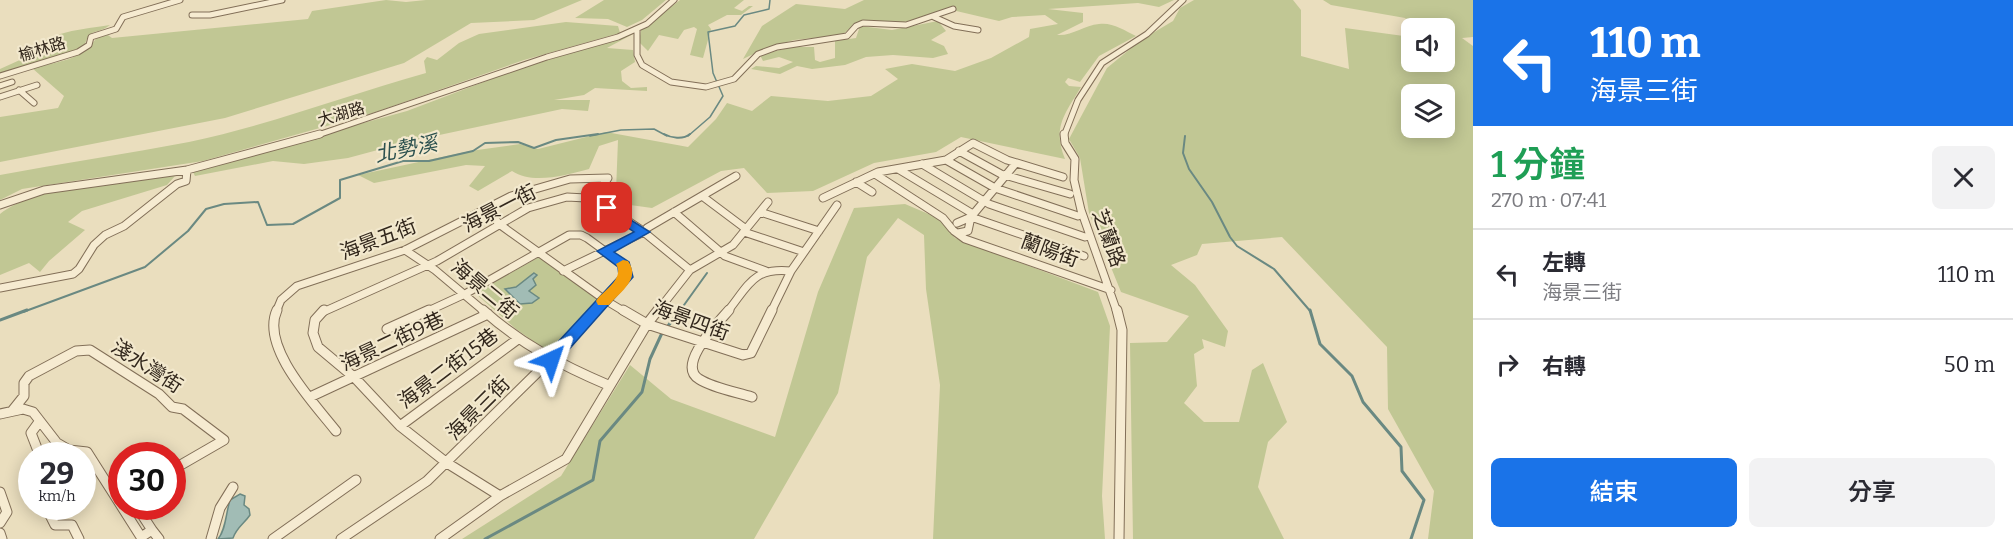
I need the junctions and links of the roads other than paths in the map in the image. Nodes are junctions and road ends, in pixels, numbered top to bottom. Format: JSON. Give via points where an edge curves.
{"nodes":[{"id":1,"x":180,"y":0,"type":"edge"},
{"id":2,"x":282,"y":0,"type":"edge"},
{"id":3,"x":674,"y":0,"type":"edge"},
{"id":4,"x":1183,"y":0,"type":"edge"},
{"id":5,"x":953,"y":9,"type":"dead end"},
{"id":6,"x":192,"y":15,"type":"dead end"},
{"id":7,"x":934,"y":17,"type":"junction"},
{"id":8,"x":637,"y":29,"type":"junction"},
{"id":9,"x":978,"y":30,"type":"dead end"},
{"id":10,"x":0,"y":76,"type":"edge"},
{"id":11,"x":12,"y":82,"type":"dead end"},
{"id":12,"x":37,"y":84,"type":"dead end"},
{"id":13,"x":0,"y":86,"type":"edge"},
{"id":14,"x":19,"y":90,"type":"junction"},
{"id":15,"x":0,"y":97,"type":"edge"},
{"id":16,"x":33,"y":103,"type":"dead end"},
{"id":17,"x":959,"y":151,"type":"junction"},
{"id":18,"x":946,"y":160,"type":"junction"},
{"id":19,"x":1016,"y":163,"type":"junction"},
{"id":20,"x":922,"y":164,"type":"junction"},
{"id":21,"x":898,"y":169,"type":"junction"},
{"id":22,"x":187,"y":170,"type":"junction"},
{"id":23,"x":875,"y":174,"type":"junction"},
{"id":24,"x":1006,"y":175,"type":"junction"},
{"id":25,"x":736,"y":176,"type":"dead end"},
{"id":26,"x":1063,"y":177,"type":"dead end"},
{"id":27,"x":856,"y":182,"type":"junction"},
{"id":28,"x":995,"y":188,"type":"junction"},
{"id":29,"x":872,"y":192,"type":"dead end"},
{"id":30,"x":1070,"y":195,"type":"dead end"},
{"id":31,"x":702,"y":196,"type":"junction"},
{"id":32,"x":823,"y":198,"type":"dead end"},
{"id":33,"x":593,"y":200,"type":"junction"},
{"id":34,"x":768,"y":202,"type":"dead end"},
{"id":35,"x":984,"y":202,"type":"junction"},
{"id":36,"x":0,"y":205,"type":"edge"},
{"id":37,"x":837,"y":205,"type":"dead end"},
{"id":38,"x":486,"y":208,"type":"junction"},
{"id":39,"x":674,"y":212,"type":"junction"},
{"id":40,"x":760,"y":212,"type":"junction"},
{"id":41,"x":972,"y":216,"type":"junction"},
{"id":42,"x":1078,"y":216,"type":"dead end"},
{"id":43,"x":498,"y":224,"type":"junction"},
{"id":44,"x":954,"y":228,"type":"junction"},
{"id":45,"x":968,"y":230,"type":"junction"},
{"id":46,"x":745,"y":231,"type":"junction"},
{"id":47,"x":819,"y":231,"type":"junction"},
{"id":48,"x":644,"y":232,"type":"junction"},
{"id":49,"x":1085,"y":237,"type":"dead end"},
{"id":50,"x":977,"y":241,"type":"junction"},
{"id":51,"x":405,"y":250,"type":"junction"},
{"id":52,"x":604,"y":251,"type":"junction"},
{"id":53,"x":540,"y":252,"type":"junction"},
{"id":54,"x":721,"y":252,"type":"junction"},
{"id":55,"x":804,"y":252,"type":"junction"},
{"id":56,"x":1084,"y":256,"type":"dead end"},
{"id":57,"x":430,"y":264,"type":"junction"},
{"id":58,"x":690,"y":270,"type":"junction"},
{"id":59,"x":563,"y":271,"type":"junction"},
{"id":60,"x":766,"y":271,"type":"junction"},
{"id":61,"x":790,"y":271,"type":"junction"},
{"id":62,"x":0,"y":288,"type":"edge"},
{"id":63,"x":1111,"y":290,"type":"junction"},
{"id":64,"x":465,"y":294,"type":"junction"},
{"id":65,"x":604,"y":300,"type":"junction"},
{"id":66,"x":488,"y":314,"type":"junction"},
{"id":67,"x":647,"y":324,"type":"junction"},
{"id":68,"x":387,"y":329,"type":"dead end"},
{"id":69,"x":518,"y":339,"type":"junction"},
{"id":70,"x":702,"y":343,"type":"junction"},
{"id":71,"x":551,"y":360,"type":"junction"},
{"id":72,"x":355,"y":378,"type":"junction"},
{"id":73,"x":608,"y":385,"type":"junction"},
{"id":74,"x":310,"y":397,"type":"junction"},
{"id":75,"x":752,"y":397,"type":"dead end"},
{"id":76,"x":12,"y":411,"type":"junction"},
{"id":77,"x":0,"y":414,"type":"edge"},
{"id":78,"x":39,"y":422,"type":"junction"},
{"id":79,"x":400,"y":426,"type":"junction"},
{"id":80,"x":336,"y":431,"type":"dead end"},
{"id":81,"x":35,"y":442,"type":"edge"},
{"id":82,"x":186,"y":463,"type":"edge"},
{"id":83,"x":447,"y":463,"type":"junction"},
{"id":84,"x":356,"y":480,"type":"dead end"},
{"id":85,"x":233,"y":487,"type":"dead end"},
{"id":86,"x":0,"y":492,"type":"edge"},
{"id":87,"x":500,"y":496,"type":"junction"},
{"id":88,"x":52,"y":520,"type":"edge"},
{"id":89,"x":145,"y":520,"type":"edge"},
{"id":90,"x":0,"y":523,"type":"edge"},
{"id":91,"x":152,"y":530,"type":"junction"},
{"id":92,"x":0,"y":533,"type":"edge"},
{"id":93,"x":141,"y":538,"type":"edge"},
{"id":94,"x":2,"y":539,"type":"edge"},
{"id":95,"x":79,"y":539,"type":"edge"},
{"id":96,"x":159,"y":539,"type":"edge"},
{"id":97,"x":211,"y":539,"type":"edge"},
{"id":98,"x":273,"y":539,"type":"edge"},
{"id":99,"x":341,"y":539,"type":"edge"},
{"id":100,"x":440,"y":539,"type":"edge"},
{"id":101,"x":1119,"y":539,"type":"edge"}],
"edges":[{"from":1,"to":10,"type":"street","name":"榆林路","via":[[123,17],[116,29],[91,37],[89,45],[78,52]]},
{"from":2,"to":6,"type":"street"},
{"from":3,"to":8,"type":"street","name":"大湖路"},
{"from":4,"to":63,"type":"street","name":"芝蘭路","via":[[1147,34],[1102,63],[1078,100],[1064,132],[1065,143],[1075,159],[1074,180],[1081,210]]},
{"from":5,"to":7,"type":"street"},
{"from":7,"to":8,"type":"street","via":[[898,26],[863,23],[847,36],[777,47],[758,54],[734,79],[706,87],[670,82],[642,65],[637,55]]},
{"from":7,"to":9,"type":"street"},
{"from":8,"to":22,"type":"street","name":"大湖路","via":[[398,111]]},
{"from":11,"to":13,"type":"street"},
{"from":12,"to":14,"type":"street"},
{"from":14,"to":15,"type":"street"},
{"from":14,"to":16,"type":"street"},
{"from":17,"to":18,"type":"street"},
{"from":17,"to":19,"type":"street","via":[[973,143]]},
{"from":17,"to":24,"type":"street"},
{"from":18,"to":20,"type":"street"},
{"from":18,"to":28,"type":"street","name":"蘭陽街"},
{"from":19,"to":24,"type":"street"},
{"from":19,"to":26,"type":"street"},
{"from":20,"to":21,"type":"street"},
{"from":20,"to":35,"type":"street","name":"蘭陽街"},
{"from":21,"to":23,"type":"street"},
{"from":21,"to":41,"type":"street","name":"蘭陽街"},
{"from":22,"to":36,"type":"street","name":"大湖路","via":[[40,189]]},
{"from":22,"to":62,"type":"street","via":[[186,181],[94,244],[73,274]]},
{"from":23,"to":27,"type":"street"},
{"from":23,"to":44,"type":"street","name":"蘭陽街"},
{"from":24,"to":28,"type":"street"},
{"from":24,"to":30,"type":"street"},
{"from":25,"to":31,"type":"street"},
{"from":27,"to":29,"type":"street"},
{"from":27,"to":32,"type":"street"},
{"from":28,"to":35,"type":"street"},
{"from":28,"to":42,"type":"street","name":"蘭陽街"},
{"from":31,"to":39,"type":"street"},
{"from":31,"to":46,"type":"street"},
{"from":33,"to":38,"type":"street","name":"海景五街","via":[[608,178],[573,178],[497,201]]},
{"from":33,"to":43,"type":"street","name":"海景一街","via":[[575,196],[548,200]]},
{"from":33,"to":48,"type":"street","name":"海景一街"},
{"from":34,"to":40,"type":"street"},
{"from":35,"to":41,"type":"street"},
{"from":35,"to":49,"type":"street","name":"蘭陽街"},
{"from":37,"to":47,"type":"street","name":"海景四街"},
{"from":38,"to":43,"type":"street","name":"海景四街"},
{"from":38,"to":51,"type":"street","name":"海景五街"},
{"from":39,"to":48,"type":"street"},
{"from":39,"to":54,"type":"street"},
{"from":40,"to":46,"type":"street"},
{"from":40,"to":47,"type":"street"},
{"from":41,"to":44,"type":"street"},
{"from":41,"to":45,"type":"street"},
{"from":41,"to":56,"type":"street","name":"蘭陽街"},
{"from":43,"to":53,"type":"street","name":"海景四街"},
{"from":43,"to":57,"type":"street","name":"海景一街"},
{"from":44,"to":45,"type":"street","via":[[960,233]]},
{"from":44,"to":50,"type":"street","name":"蘭陽街","via":[[965,238]]},
{"from":45,"to":50,"type":"street","name":"蘭陽街"},
{"from":46,"to":54,"type":"street"},
{"from":46,"to":55,"type":"street"},
{"from":47,"to":55,"type":"street","name":"海景四街"},
{"from":48,"to":52,"type":"street"},
{"from":48,"to":58,"type":"street","name":"海景一街"},
{"from":50,"to":63,"type":"street","name":"蘭陽街"},
{"from":51,"to":57,"type":"street","name":"海景二街"},
{"from":51,"to":74,"type":"street","name":"海景五街","via":[[297,286],[281,300],[273,318],[276,346]]},
{"from":52,"to":53,"type":"street","name":"海景三街","via":[[574,234]]},
{"from":52,"to":59,"type":"street"},
{"from":52,"to":65,"type":"street","name":"海景三街","via":[[627,270],[626,277]]},
{"from":53,"to":59,"type":"street","name":"海景四街"},
{"from":53,"to":64,"type":"street","name":"海景三街"},
{"from":54,"to":58,"type":"street"},
{"from":54,"to":60,"type":"street"},
{"from":55,"to":61,"type":"street","name":"海景四街"},
{"from":57,"to":64,"type":"street","name":"海景二街"},
{"from":57,"to":72,"type":"street","name":"海景一街","via":[[324,310],[315,321],[313,333],[318,347]]},
{"from":58,"to":67,"type":"street"},
{"from":59,"to":65,"type":"street","name":"海景四街"},
{"from":60,"to":61,"type":"street"},
{"from":60,"to":70,"type":"street","via":[[757,275]]},
{"from":61,"to":70,"type":"street","name":"海景四街","via":[[751,353],[743,356]]},
{"from":63,"to":101,"type":"street","name":"芝蘭路","via":[[1122,330]]},
{"from":64,"to":66,"type":"street","name":"海景二街"},
{"from":64,"to":68,"type":"street","name":"海景三街"},
{"from":65,"to":67,"type":"street","name":"海景四街"},
{"from":65,"to":71,"type":"street","name":"海景三街"},
{"from":66,"to":69,"type":"street","name":"海景二街"},
{"from":66,"to":72,"type":"street","name":"海景二街9巷"},
{"from":67,"to":70,"type":"street","name":"海景四街"},
{"from":67,"to":73,"type":"street"},
{"from":69,"to":71,"type":"street","name":"海景二街"},
{"from":69,"to":79,"type":"street","name":"海景二街15巷"},
{"from":70,"to":75,"type":"street","via":[[691,364],[693,374],[700,380]]},
{"from":71,"to":73,"type":"street","name":"海景二街"},
{"from":71,"to":83,"type":"street","name":"海景三街"},
{"from":72,"to":74,"type":"street","name":"海景二街9巷"},
{"from":72,"to":79,"type":"street","name":"海景一街"},
{"from":73,"to":87,"type":"street","via":[[566,459]]},
{"from":74,"to":80,"type":"street","name":"海景五街"},
{"from":76,"to":77,"type":"street"},
{"from":76,"to":78,"type":"street","via":[[33,412]]},
{"from":76,"to":82,"type":"street","name":"淺水灣街","via":[[24,396],[24,383],[29,376],[76,351],[90,350],[224,440]]},
{"from":78,"to":81,"type":"street","via":[[31,433]]},
{"from":78,"to":93,"type":"street","via":[[57,443],[92,457]]},
{"from":79,"to":83,"type":"street","name":"海景一街"},
{"from":83,"to":87,"type":"street","name":"海景一街"},
{"from":83,"to":99,"type":"street","name":"海景三街"},
{"from":84,"to":98,"type":"street"},
{"from":85,"to":97,"type":"street","via":[[220,508]]},
{"from":86,"to":90,"type":"street","via":[[7,512]]},
{"from":87,"to":100,"type":"street"},
{"from":88,"to":95,"type":"street","via":[[55,525],[72,525]]},
{"from":89,"to":91,"type":"street"},
{"from":91,"to":93,"type":"street"},
{"from":91,"to":96,"type":"street"},
{"from":92,"to":94,"type":"street"}]}
